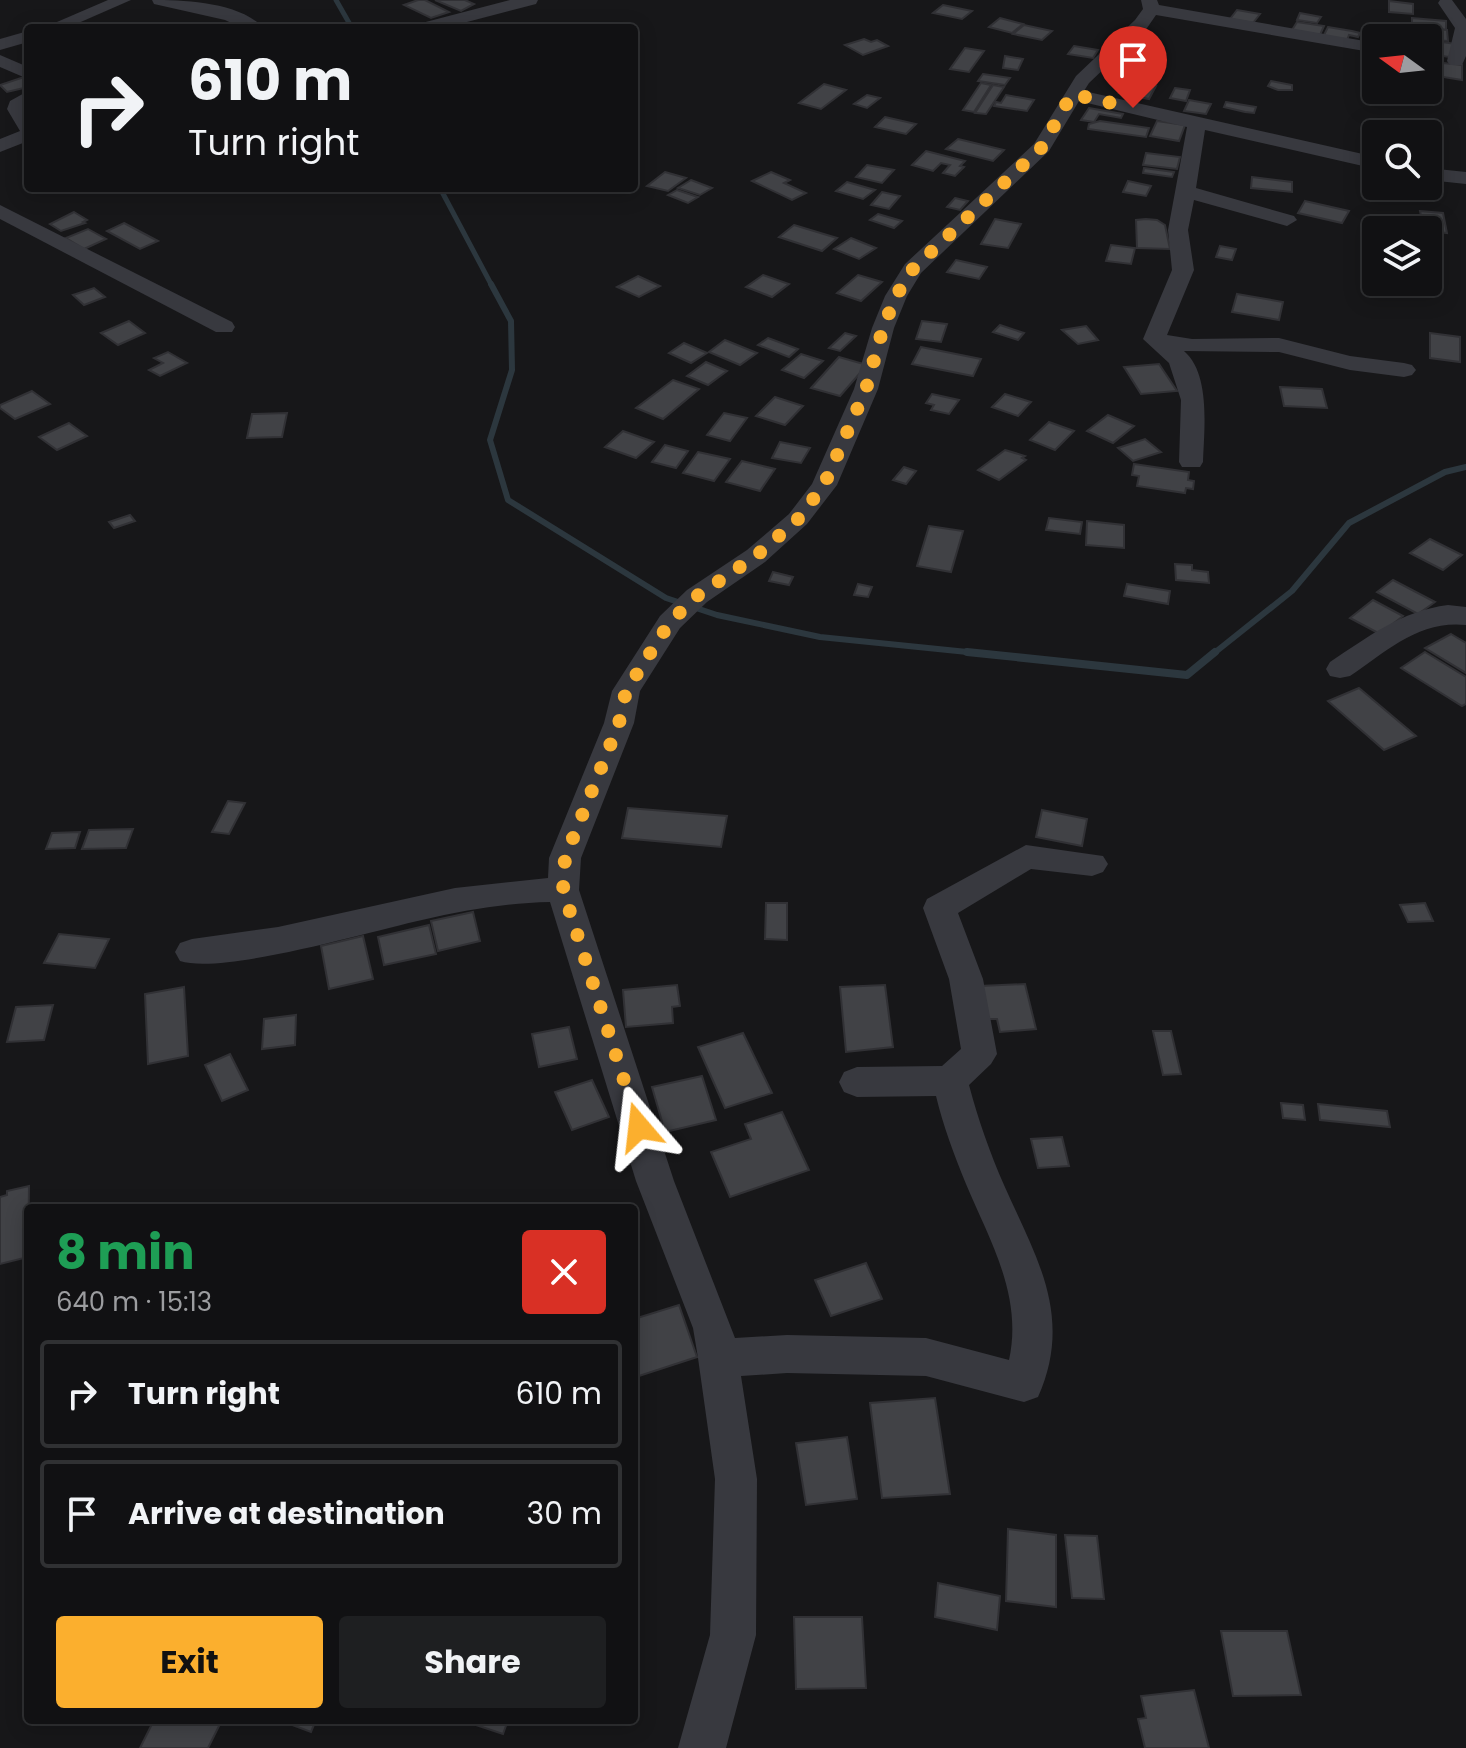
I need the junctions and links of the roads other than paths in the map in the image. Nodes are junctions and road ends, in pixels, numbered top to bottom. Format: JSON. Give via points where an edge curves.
{"nodes":[{"id":1,"x":123,"y":0,"type":"edge"},
{"id":2,"x":160,"y":0,"type":"edge"},
{"id":3,"x":530,"y":0,"type":"edge"},
{"id":4,"x":1439,"y":2,"type":"edge"},
{"id":5,"x":1150,"y":5,"type":"edge"},
{"id":6,"x":1466,"y":5,"type":"edge"},
{"id":7,"x":62,"y":24,"type":"edge"},
{"id":8,"x":247,"y":24,"type":"edge"},
{"id":9,"x":439,"y":24,"type":"edge"},
{"id":10,"x":24,"y":37,"type":"edge"},
{"id":11,"x":0,"y":45,"type":"edge"},
{"id":12,"x":1362,"y":45,"type":"edge"},
{"id":13,"x":0,"y":60,"type":"edge"},
{"id":14,"x":1454,"y":61,"type":"edge"},
{"id":15,"x":24,"y":72,"type":"edge"},
{"id":16,"x":1072,"y":94,"type":"junction"},
{"id":17,"x":24,"y":99,"type":"edge"},
{"id":18,"x":24,"y":124,"type":"edge"},
{"id":19,"x":24,"y":133,"type":"edge"},
{"id":20,"x":0,"y":146,"type":"edge"},
{"id":21,"x":1362,"y":160,"type":"edge"},
{"id":22,"x":1442,"y":175,"type":"edge"},
{"id":23,"x":1466,"y":178,"type":"edge"},
{"id":24,"x":1187,"y":192,"type":"junction"},
{"id":25,"x":0,"y":211,"type":"edge"},
{"id":26,"x":1287,"y":220,"type":"dead end"},
{"id":27,"x":224,"y":327,"type":"dead end"},
{"id":28,"x":1154,"y":339,"type":"junction"},
{"id":29,"x":1404,"y":370,"type":"dead end"},
{"id":30,"x":1191,"y":462,"type":"dead end"},
{"id":31,"x":1466,"y":616,"type":"edge"},
{"id":32,"x":1340,"y":669,"type":"dead end"},
{"id":33,"x":1092,"y":864,"type":"dead end"},
{"id":34,"x":563,"y":890,"type":"junction"},
{"id":35,"x":192,"y":952,"type":"dead end"},
{"id":36,"x":950,"y":1081,"type":"junction"},
{"id":37,"x":857,"y":1082,"type":"dead end"},
{"id":38,"x":718,"y":1358,"type":"junction"},
{"id":39,"x":702,"y":1748,"type":"edge"}],
"edges":[{"from":1,"to":7,"type":"street"},
{"from":2,"to":8,"type":"street"},
{"from":3,"to":9,"type":"street"},
{"from":4,"to":6,"type":"street"},
{"from":4,"to":14,"type":"street","via":[[1464,28]]},
{"from":5,"to":12,"type":"street"},
{"from":5,"to":16,"type":"street","via":[[1141,24]]},
{"from":10,"to":11,"type":"street"},
{"from":13,"to":15,"type":"street"},
{"from":16,"to":21,"type":"street"},
{"from":16,"to":24,"type":"street","via":[[1197,124]]},
{"from":16,"to":34,"type":"street","via":[[1042,147],[913,269],[896,296],[866,389],[824,485],[798,519],[670,622],[626,691],[619,723],[565,858]]},
{"from":17,"to":18,"type":"street","via":[[16,109]]},
{"from":19,"to":20,"type":"street"},
{"from":22,"to":23,"type":"street"},
{"from":24,"to":26,"type":"street"},
{"from":24,"to":28,"type":"street","via":[[1178,230],[1183,270]]},
{"from":25,"to":27,"type":"street"},
{"from":28,"to":29,"type":"street","via":[[1192,346],[1279,345]]},
{"from":28,"to":30,"type":"street","via":[[1180,360],[1193,400]]},
{"from":31,"to":32,"type":"street","via":[[1418,618]]},
{"from":33,"to":36,"type":"street","via":[[1026,857],[939,908],[957,943],[979,1054]]},
{"from":34,"to":35,"type":"street","via":[[451,899],[278,940]]},
{"from":34,"to":38,"type":"street","via":[[655,1181],[713,1328]]},
{"from":36,"to":37,"type":"street"},
{"from":36,"to":38,"type":"street","via":[[984,1182],[1025,1272],[1034,1337],[1024,1383],[926,1357]]},
{"from":38,"to":39,"type":"street","via":[[736,1479],[733,1635]]}]}
